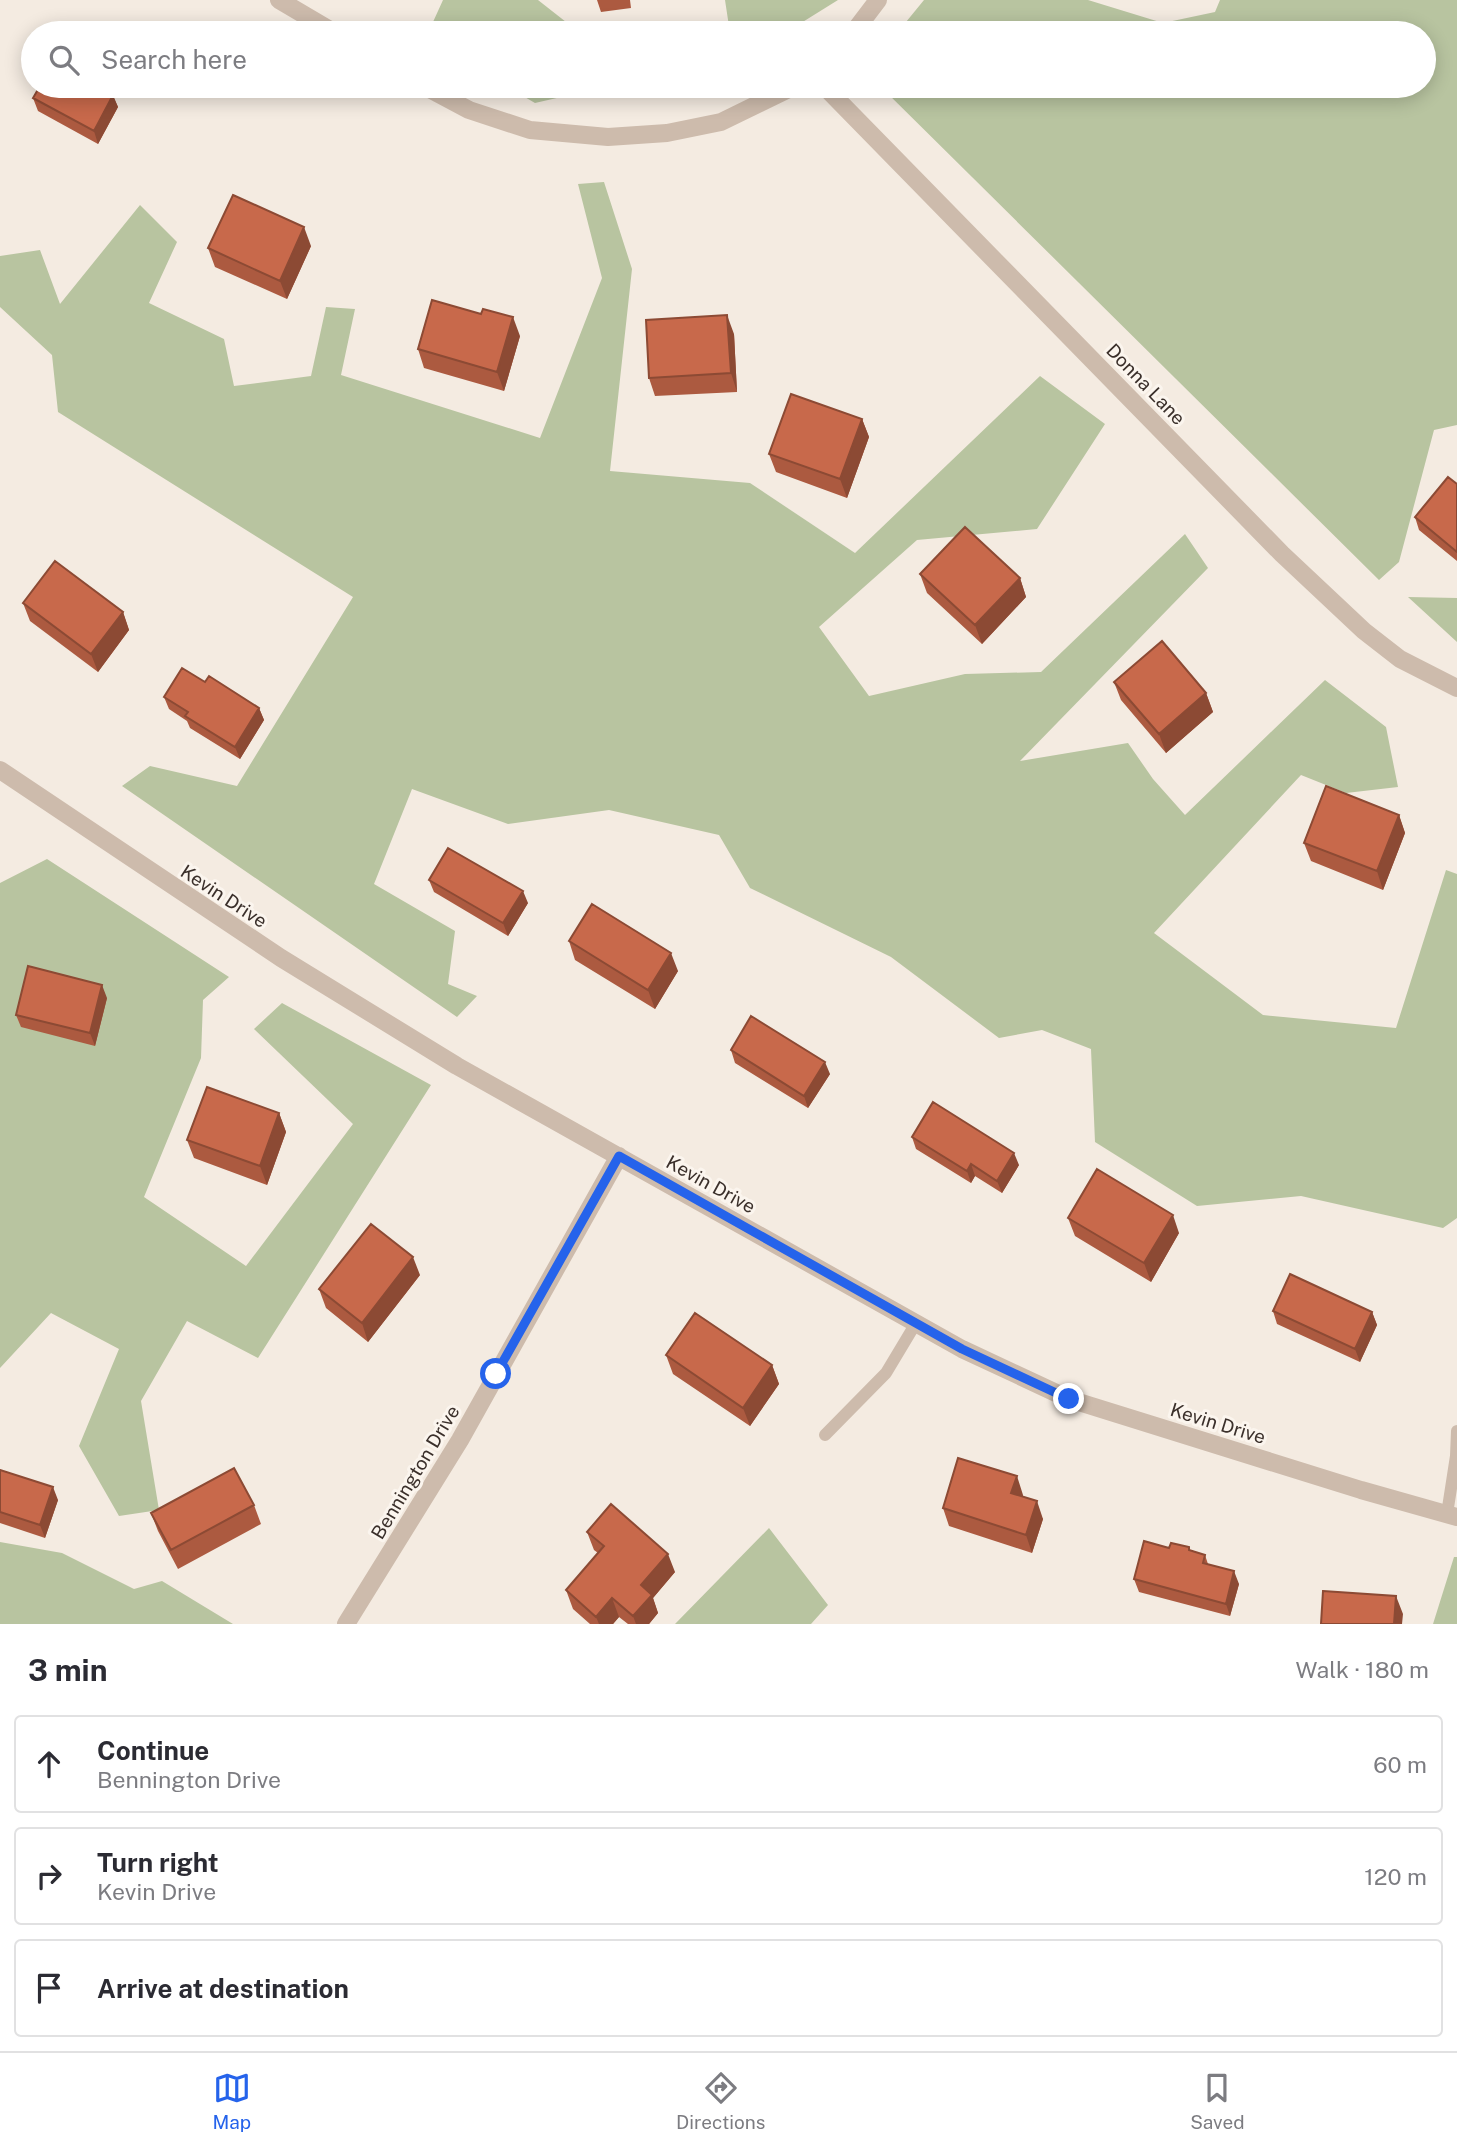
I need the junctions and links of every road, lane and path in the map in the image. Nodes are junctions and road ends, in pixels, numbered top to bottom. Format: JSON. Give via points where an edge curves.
{"nodes":[{"id":1,"x":279,"y":0,"type":"edge"},
{"id":2,"x":878,"y":0,"type":"edge"},
{"id":3,"x":315,"y":21,"type":"edge"},
{"id":4,"x":862,"y":21,"type":"edge"},
{"id":5,"x":446,"y":98,"type":"edge"},
{"id":6,"x":770,"y":98,"type":"edge"},
{"id":7,"x":836,"y":98,"type":"edge"},
{"id":8,"x":1457,"y":688,"type":"edge"},
{"id":9,"x":0,"y":770,"type":"edge"},
{"id":10,"x":619,"y":1156,"type":"junction"},
{"id":11,"x":916,"y":1323,"type":"junction"},
{"id":12,"x":1457,"y":1431,"type":"edge"},
{"id":13,"x":825,"y":1435,"type":"dead end"},
{"id":14,"x":1452,"y":1516,"type":"edge"},
{"id":15,"x":346,"y":1624,"type":"edge"}],
"edges":[{"from":1,"to":3,"type":"street"},
{"from":2,"to":4,"type":"street"},
{"from":5,"to":6,"type":"street","via":[[530,130],[608,137],[667,133],[721,122]]},
{"from":7,"to":8,"type":"street","name":"Donna Lane","via":[[1300,571],[1400,659]]},
{"from":9,"to":10,"type":"street","name":"Kevin Drive","via":[[281,958],[457,1066]]},
{"from":10,"to":11,"type":"street","name":"Kevin Drive"},
{"from":10,"to":15,"type":"street","name":"Bennington Drive","via":[[460,1440]]},
{"from":11,"to":13,"type":"lane","via":[[887,1373]]},
{"from":11,"to":14,"type":"street","name":"Kevin Drive","via":[[1069,1399]]},
{"from":12,"to":14,"type":"lane"}]}
